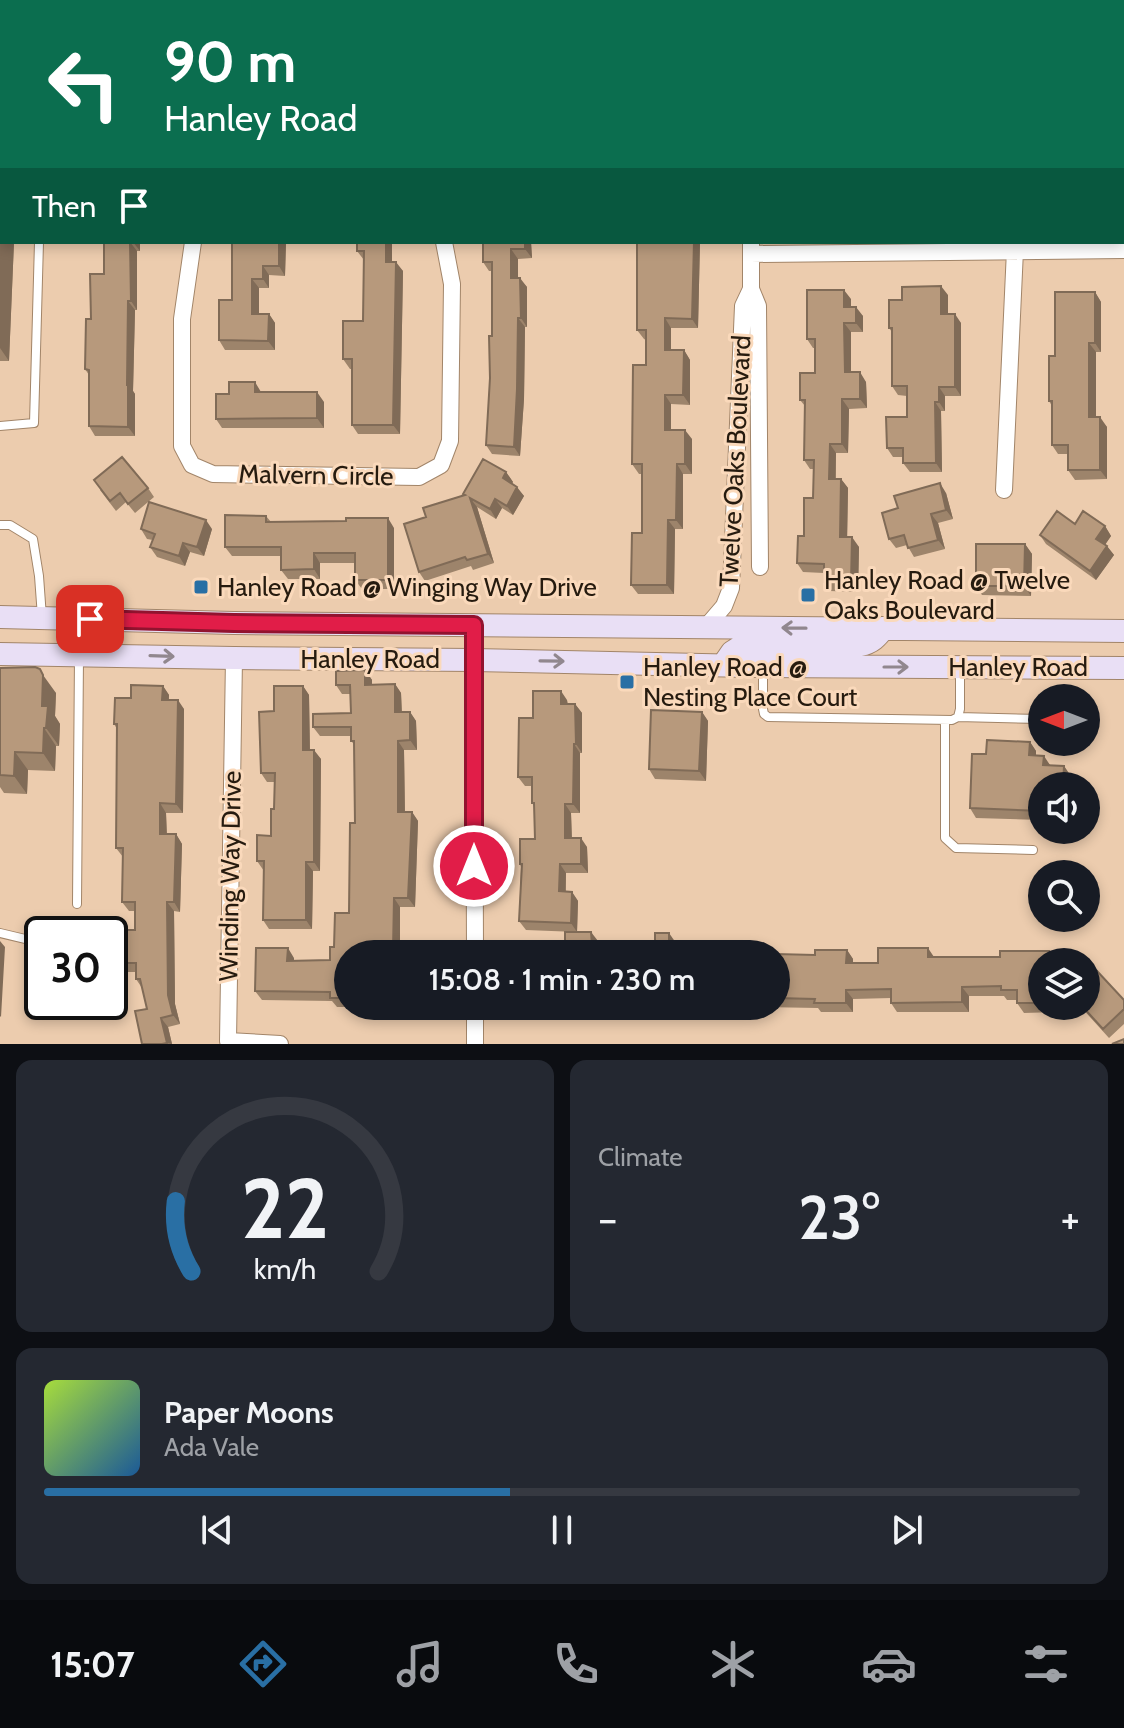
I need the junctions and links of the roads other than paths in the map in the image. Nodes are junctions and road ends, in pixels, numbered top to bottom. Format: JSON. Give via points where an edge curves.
{"nodes":[{"id":1,"x":39,"y":244,"type":"edge"},
{"id":2,"x":193,"y":244,"type":"edge"},
{"id":3,"x":444,"y":244,"type":"edge"},
{"id":4,"x":751,"y":248,"type":"edge"},
{"id":5,"x":1015,"y":250,"type":"junction"},
{"id":6,"x":1124,"y":250,"type":"edge"},
{"id":7,"x":751,"y":289,"type":"junction"},
{"id":8,"x":0,"y":426,"type":"edge"},
{"id":9,"x":1004,"y":490,"type":"dead end"},
{"id":10,"x":734,"y":520,"type":"junction"},
{"id":11,"x":760,"y":521,"type":"junction"},
{"id":12,"x":0,"y":525,"type":"edge"},
{"id":13,"x":760,"y":567,"type":"dead end"},
{"id":14,"x":0,"y":617,"type":"edge"},
{"id":15,"x":42,"y":618,"type":"junction"},
{"id":16,"x":110,"y":620,"type":"junction"},
{"id":17,"x":474,"y":625,"type":"junction"},
{"id":18,"x":706,"y":627,"type":"junction"},
{"id":19,"x":884,"y":628,"type":"junction"},
{"id":20,"x":1124,"y":631,"type":"edge"},
{"id":21,"x":0,"y":654,"type":"edge"},
{"id":22,"x":84,"y":654,"type":"junction"},
{"id":23,"x":234,"y":658,"type":"junction"},
{"id":24,"x":474,"y":660,"type":"junction"},
{"id":25,"x":723,"y":665,"type":"junction"},
{"id":26,"x":763,"y":666,"type":"junction"},
{"id":27,"x":960,"y":667,"type":"junction"},
{"id":28,"x":1124,"y":668,"type":"edge"},
{"id":29,"x":958,"y":717,"type":"junction"},
{"id":30,"x":1028,"y":719,"type":"edge"},
{"id":31,"x":945,"y":720,"type":"junction"},
{"id":32,"x":1033,"y":850,"type":"dead end"},
{"id":33,"x":77,"y":904,"type":"dead end"},
{"id":34,"x":0,"y":933,"type":"edge"},
{"id":35,"x":24,"y":939,"type":"edge"},
{"id":36,"x":475,"y":940,"type":"edge"},
{"id":37,"x":475,"y":1020,"type":"edge"},
{"id":38,"x":280,"y":1044,"type":"edge"},
{"id":39,"x":475,"y":1044,"type":"edge"}],
"edges":[{"from":1,"to":8,"type":"lane","via":[[34,423]]},
{"from":2,"to":3,"type":"street","name":"Malvern Circle","via":[[182,319],[182,446],[192,465],[213,474],[419,477],[441,465],[450,441],[452,284]]},
{"from":4,"to":5,"type":"street"},
{"from":4,"to":7,"type":"street","name":"Twelve Oaks Boulevard"},
{"from":5,"to":6,"type":"street"},
{"from":5,"to":9,"type":"street"},
{"from":7,"to":10,"type":"street","name":"Twelve Oaks Boulevard","via":[[743,306]]},
{"from":7,"to":11,"type":"street","name":"Twelve Oaks Boulevard","via":[[758,306]]},
{"from":10,"to":11,"type":"street"},
{"from":10,"to":18,"type":"street","name":"Twelve Oaks Boulevard","via":[[731,588]]},
{"from":11,"to":13,"type":"street","name":"Twelve Oaks Boulevard"},
{"from":12,"to":15,"type":"lane","via":[[33,539]]},
{"from":14,"to":15,"type":"main road","name":"Hanley Road"},
{"from":15,"to":16,"type":"main road","name":"Hanley Road"},
{"from":16,"to":17,"type":"main road","name":"Hanley Road"},
{"from":16,"to":22,"type":"main road"},
{"from":17,"to":18,"type":"main road","name":"Hanley Road"},
{"from":17,"to":24,"type":"street"},
{"from":19,"to":18,"type":"main road","name":"Hanley Road","one_way":true},
{"from":19,"to":20,"type":"main road","name":"Hanley Road"},
{"from":19,"to":25,"type":"main road","via":[[875,640],[860,645],[743,645]]},
{"from":21,"to":22,"type":"main road","name":"Hanley Road"},
{"from":22,"to":23,"type":"main road","name":"Hanley Road","one_way":true},
{"from":22,"to":33,"type":"lane"},
{"from":23,"to":24,"type":"main road","name":"Hanley Road"},
{"from":23,"to":38,"type":"street","name":"Winding Way Drive","via":[[228,1041]]},
{"from":24,"to":25,"type":"main road","name":"Hanley Road","one_way":true},
{"from":24,"to":36,"type":"street"},
{"from":25,"to":26,"type":"main road","name":"Hanley Road"},
{"from":26,"to":27,"type":"main road","name":"Hanley Road","one_way":true},
{"from":26,"to":31,"type":"lane","via":[[763,709],[768,717]]},
{"from":27,"to":28,"type":"main road","name":"Hanley Road"},
{"from":27,"to":29,"type":"lane"},
{"from":29,"to":30,"type":"lane"},
{"from":29,"to":31,"type":"lane"},
{"from":31,"to":32,"type":"lane","via":[[945,838],[956,848]]},
{"from":34,"to":35,"type":"lane"},
{"from":37,"to":39,"type":"street"}]}
